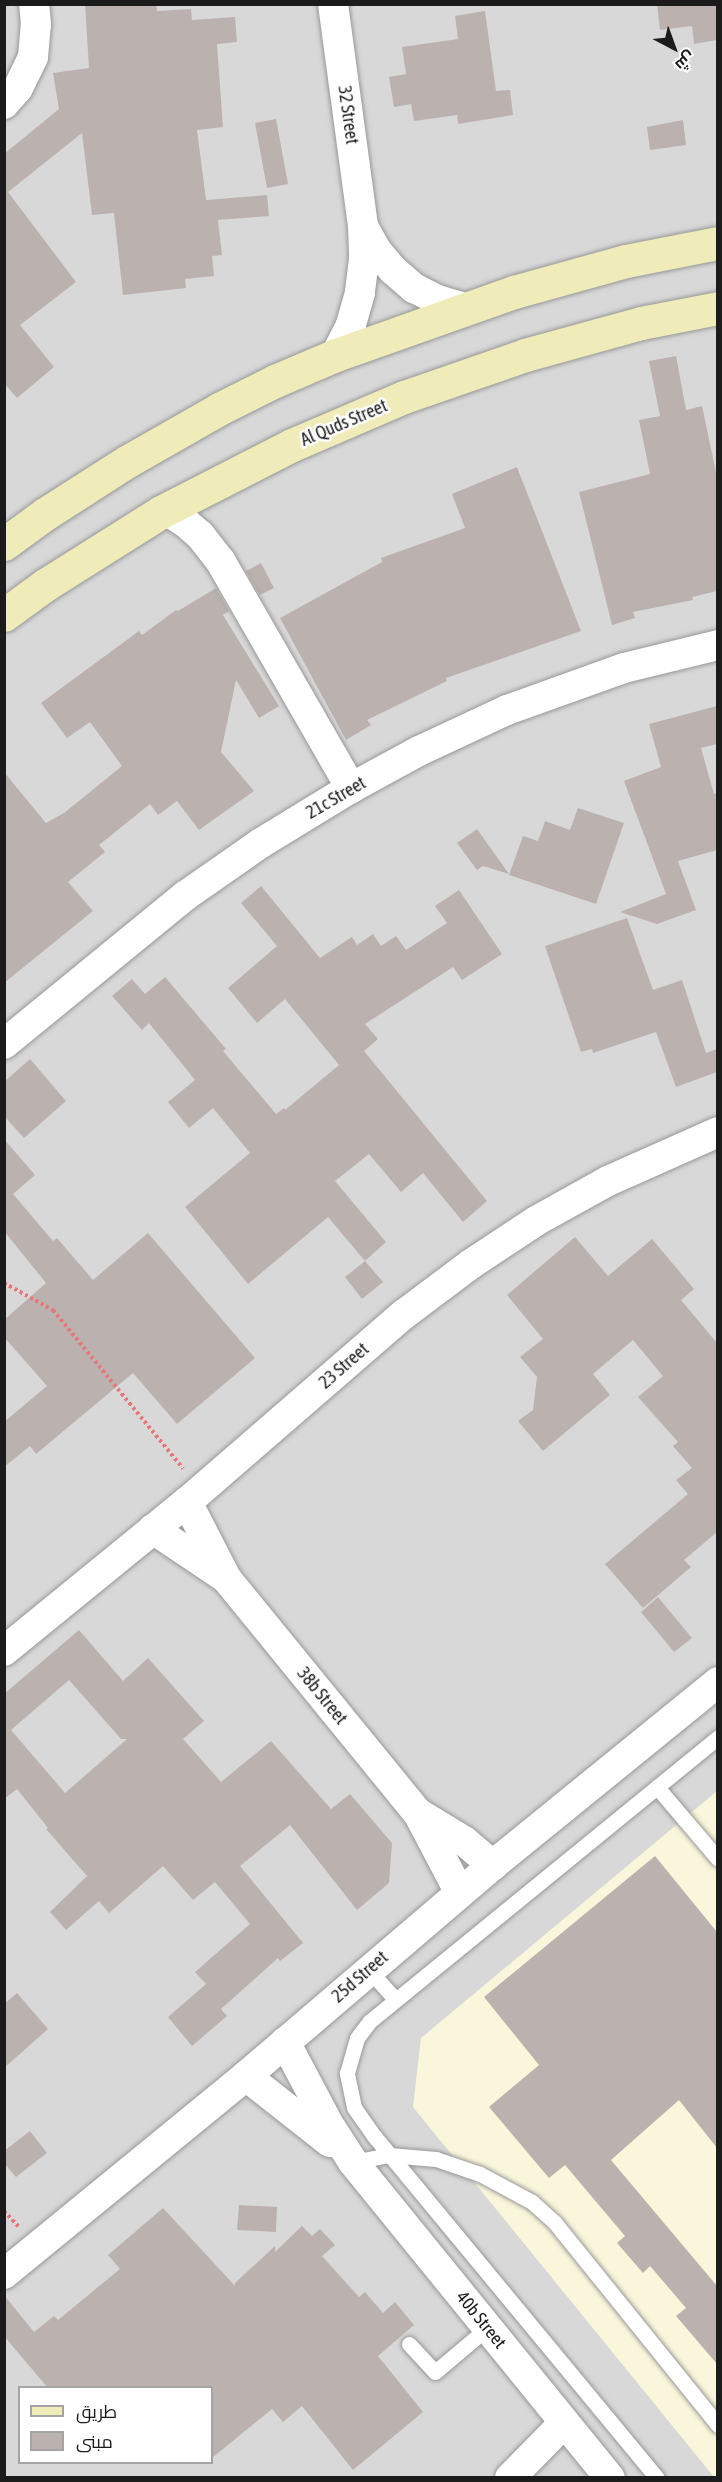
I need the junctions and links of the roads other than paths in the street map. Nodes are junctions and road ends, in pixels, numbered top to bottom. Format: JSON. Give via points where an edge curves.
{"nodes":[{"id":1,"x":34,"y":4,"type":"edge"},
{"id":2,"x":339,"y":8,"type":"edge"},
{"id":3,"x":4,"y":104,"type":"edge"},
{"id":4,"x":363,"y":225,"type":"junction"},
{"id":5,"x":717,"y":243,"type":"edge"},
{"id":6,"x":465,"y":308,"type":"junction"},
{"id":7,"x":717,"y":309,"type":"edge"},
{"id":8,"x":336,"y":355,"type":"junction"},
{"id":9,"x":219,"y":409,"type":"junction"},
{"id":10,"x":160,"y":512,"type":"junction"},
{"id":11,"x":4,"y":544,"type":"edge"},
{"id":12,"x":4,"y":568,"type":"edge"},
{"id":13,"x":4,"y":615,"type":"edge"},
{"id":14,"x":717,"y":645,"type":"edge"},
{"id":15,"x":351,"y":788,"type":"junction"},
{"id":16,"x":4,"y":1044,"type":"edge"},
{"id":17,"x":717,"y":1132,"type":"edge"},
{"id":18,"x":194,"y":1496,"type":"junction"},
{"id":19,"x":153,"y":1529,"type":"junction"},
{"id":20,"x":226,"y":1578,"type":"junction"},
{"id":21,"x":4,"y":1651,"type":"edge"},
{"id":22,"x":717,"y":1682,"type":"edge"},
{"id":23,"x":717,"y":1737,"type":"edge"},
{"id":24,"x":657,"y":1787,"type":"junction"},
{"id":25,"x":418,"y":1813,"type":"junction"},
{"id":26,"x":717,"y":1859,"type":"edge"},
{"id":27,"x":493,"y":1865,"type":"junction"},
{"id":28,"x":460,"y":1893,"type":"junction"},
{"id":29,"x":368,"y":1969,"type":"junction"},
{"id":30,"x":396,"y":1999,"type":"junction"},
{"id":31,"x":285,"y":2042,"type":"junction"},
{"id":32,"x":246,"y":2076,"type":"junction"},
{"id":33,"x":389,"y":2155,"type":"junction"},
{"id":34,"x":353,"y":2162,"type":"junction"},
{"id":35,"x":4,"y":2274,"type":"edge"},
{"id":36,"x":487,"y":2328,"type":"junction"},
{"id":37,"x":409,"y":2344,"type":"dead end"},
{"id":38,"x":717,"y":2426,"type":"edge"},
{"id":39,"x":572,"y":2432,"type":"junction"},
{"id":40,"x":510,"y":2478,"type":"edge"},
{"id":41,"x":531,"y":2478,"type":"edge"},
{"id":42,"x":610,"y":2478,"type":"edge"},
{"id":43,"x":657,"y":2478,"type":"edge"}],
"edges":[{"from":1,"to":3,"type":"street","via":[[33,57],[18,88]]},
{"from":2,"to":4,"type":"street","name":"32 Street"},
{"from":4,"to":6,"type":"street","name":"32 Street","via":[[376,250],[414,288]]},
{"from":4,"to":8,"type":"street","name":"32 Street","via":[[360,293],[351,325]]},
{"from":5,"to":6,"type":"main road","via":[[626,261]]},
{"from":6,"to":8,"type":"main road"},
{"from":7,"to":10,"type":"main road","name":"Al Quds Street","via":[[640,323],[525,354],[404,397],[292,445]]},
{"from":8,"to":9,"type":"main road"},
{"from":9,"to":11,"type":"main road","via":[[128,461]]},
{"from":9,"to":12,"type":"main road","via":[[180,445]]},
{"from":10,"to":13,"type":"main road","name":"Al Quds Street"},
{"from":10,"to":15,"type":"street","via":[[172,514],[200,535],[221,562]]},
{"from":14,"to":15,"type":"street","name":"21c Street","via":[[624,668],[507,710]]},
{"from":15,"to":16,"type":"street","name":"21c Street","via":[[185,896]]},
{"from":17,"to":18,"type":"street","name":"23 Street","via":[[608,1181],[536,1221],[471,1264],[403,1315]]},
{"from":18,"to":19,"type":"street","name":"23 Street"},
{"from":18,"to":20,"type":"street","name":"38b Street"},
{"from":19,"to":20,"type":"street","name":"38b Street"},
{"from":19,"to":21,"type":"street","name":"23 Street"},
{"from":20,"to":25,"type":"street","name":"38b Street"},
{"from":22,"to":27,"type":"street","name":"25d Street"},
{"from":23,"to":24,"type":"lane"},
{"from":24,"to":26,"type":"lane"},
{"from":24,"to":30,"type":"lane"},
{"from":25,"to":27,"type":"street","name":"38b Street","via":[[464,1841]]},
{"from":25,"to":28,"type":"street","name":"38b Street"},
{"from":27,"to":28,"type":"street","name":"25d Street"},
{"from":28,"to":29,"type":"street","name":"25d Street"},
{"from":29,"to":30,"type":"lane"},
{"from":29,"to":31,"type":"street","name":"25d Street"},
{"from":30,"to":33,"type":"lane","via":[[357,2038],[347,2073],[354,2107]]},
{"from":31,"to":32,"type":"street","name":"25d Street"},
{"from":31,"to":34,"type":"street","name":"40b Street"},
{"from":32,"to":34,"type":"street","name":"40b Street"},
{"from":32,"to":35,"type":"street","name":"25d Street"},
{"from":33,"to":34,"type":"lane"},
{"from":33,"to":38,"type":"lane","via":[[424,2157],[458,2166],[532,2202],[555,2223]]},
{"from":33,"to":43,"type":"lane"},
{"from":34,"to":36,"type":"street","name":"40b Street"},
{"from":36,"to":37,"type":"lane","via":[[435,2372]]},
{"from":36,"to":39,"type":"street","name":"40b Street"},
{"from":39,"to":40,"type":"street"},
{"from":39,"to":41,"type":"street"},
{"from":39,"to":42,"type":"street","name":"40b Street"}]}
